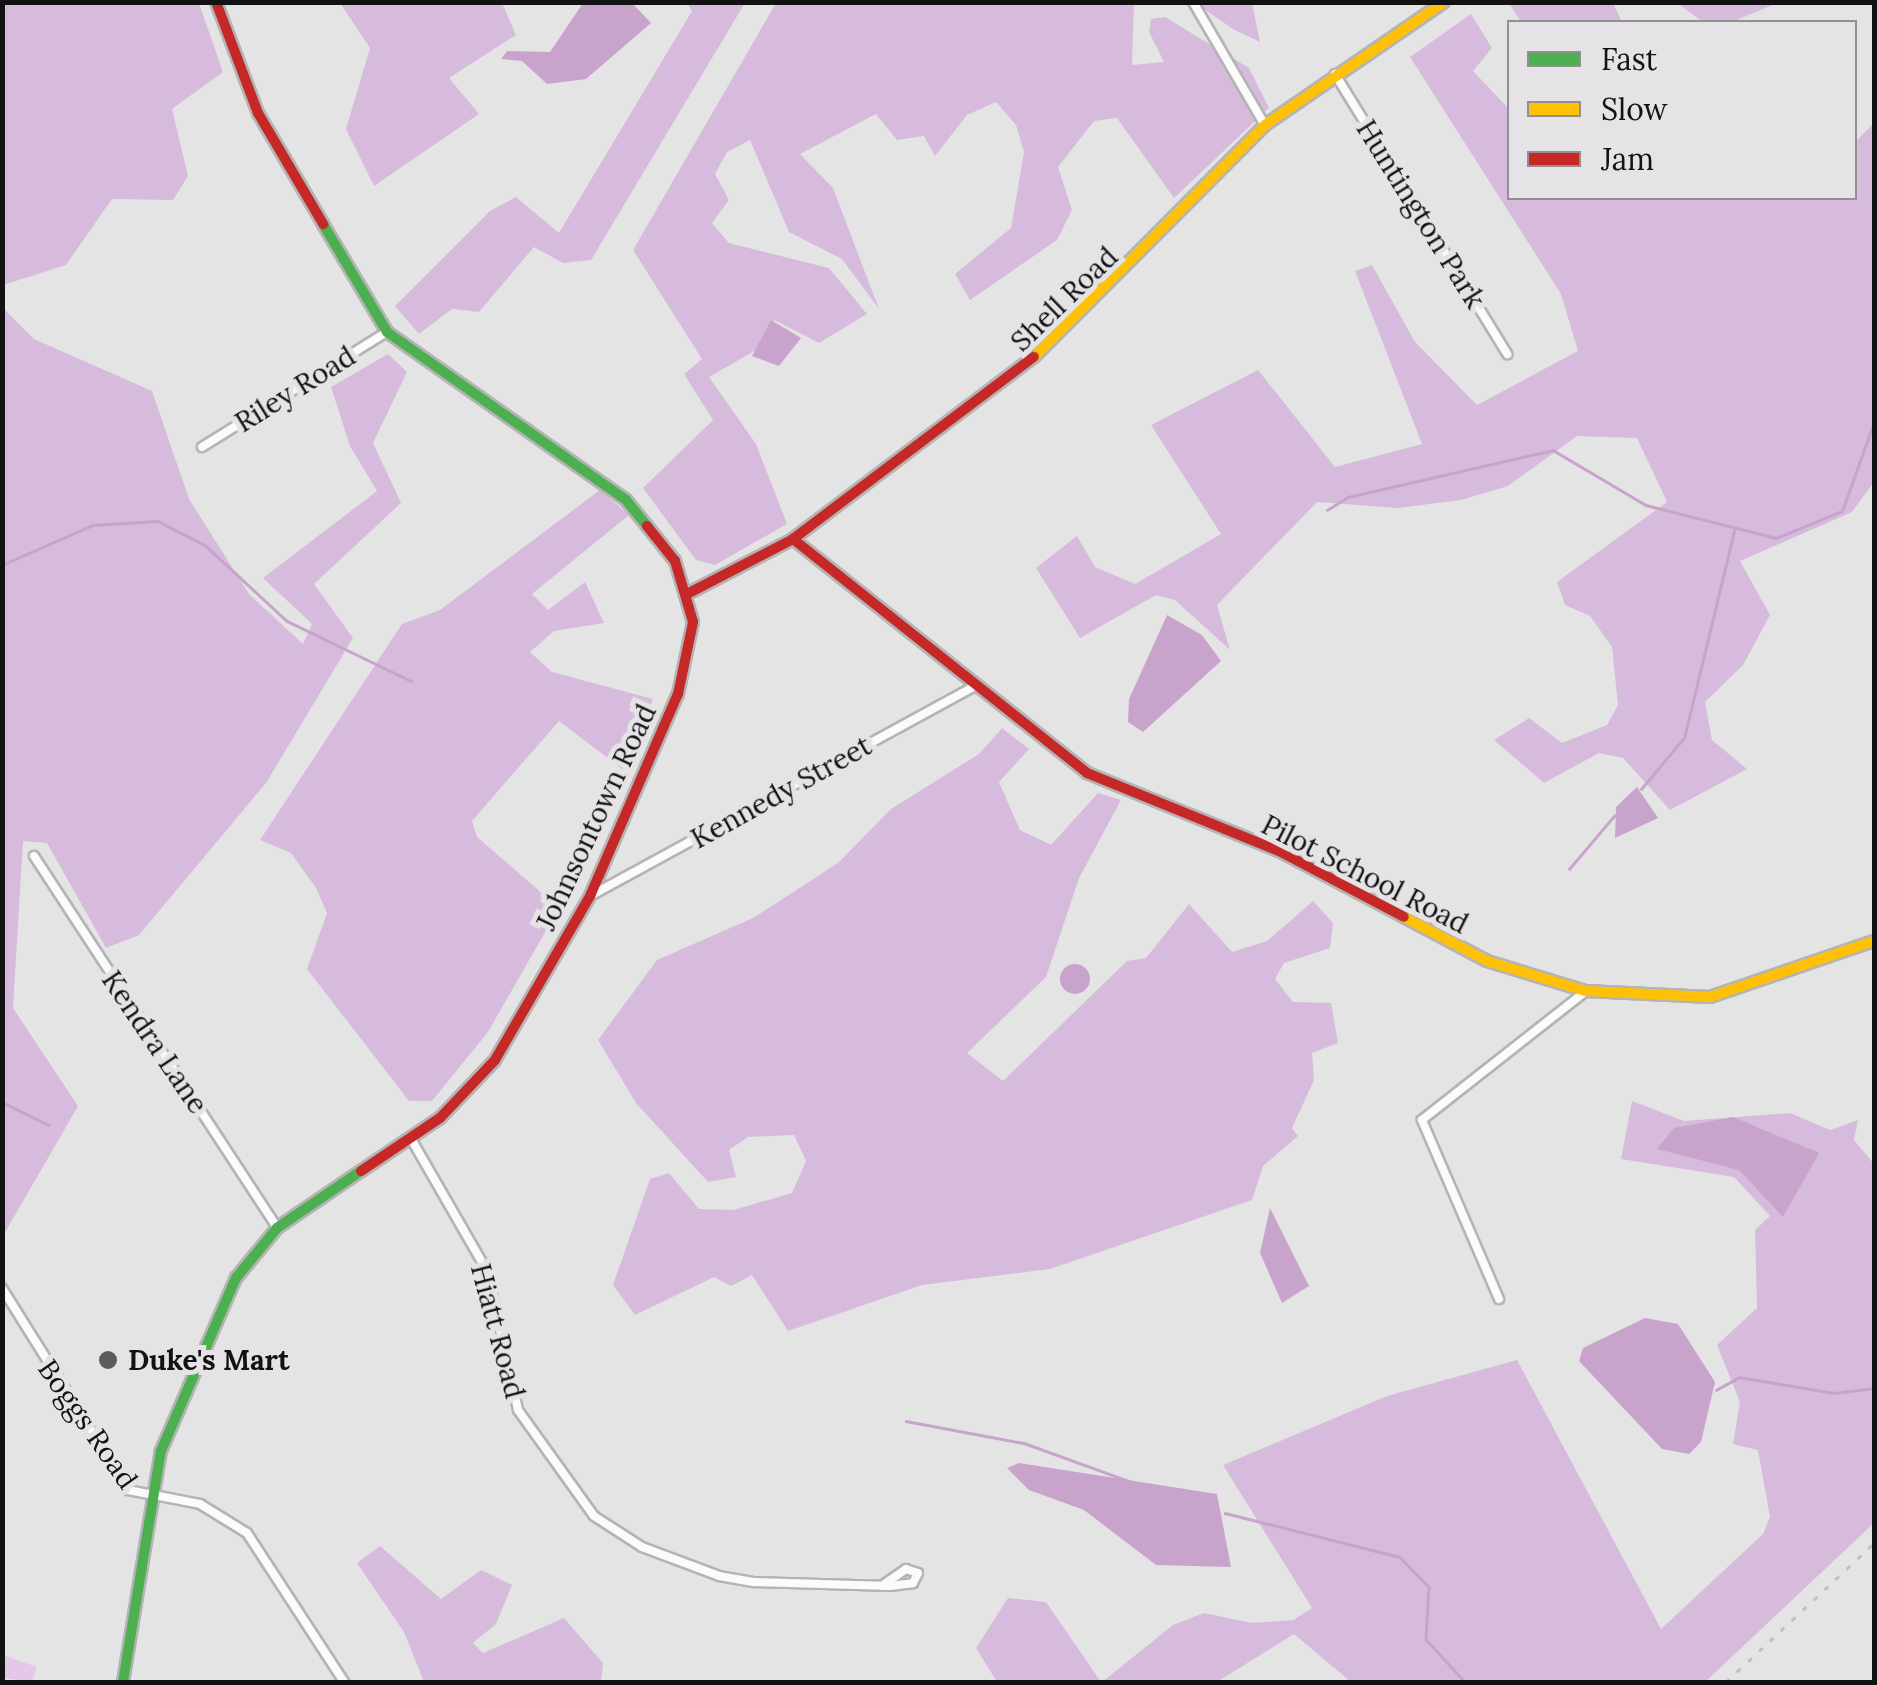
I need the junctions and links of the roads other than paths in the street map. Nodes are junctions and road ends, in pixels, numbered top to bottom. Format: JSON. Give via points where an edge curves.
{"nodes":[{"id":1,"x":216,"y":2,"type":"edge"},
{"id":2,"x":1193,"y":2,"type":"edge"},
{"id":3,"x":1444,"y":2,"type":"edge"},
{"id":4,"x":1335,"y":74,"type":"junction"},
{"id":5,"x":1265,"y":124,"type":"junction"},
{"id":6,"x":387,"y":332,"type":"junction"},
{"id":7,"x":1507,"y":354,"type":"dead end"},
{"id":8,"x":202,"y":447,"type":"dead end"},
{"id":9,"x":793,"y":538,"type":"junction"},
{"id":10,"x":689,"y":593,"type":"junction"},
{"id":11,"x":972,"y":688,"type":"junction"},
{"id":12,"x":34,"y":856,"type":"dead end"},
{"id":13,"x":590,"y":896,"type":"junction"},
{"id":14,"x":1874,"y":941,"type":"edge"},
{"id":15,"x":1586,"y":991,"type":"junction"},
{"id":16,"x":410,"y":1137,"type":"junction"},
{"id":17,"x":277,"y":1228,"type":"junction"},
{"id":18,"x":2,"y":1288,"type":"edge"},
{"id":19,"x":1499,"y":1299,"type":"dead end"},
{"id":20,"x":153,"y":1496,"type":"junction"},
{"id":21,"x":882,"y":1586,"type":"dead end"},
{"id":22,"x":123,"y":1682,"type":"edge"},
{"id":23,"x":344,"y":1682,"type":"edge"}],
"edges":[{"from":1,"to":6,"type":"street","via":[[258,113]]},
{"from":2,"to":5,"type":"street"},
{"from":3,"to":4,"type":"street","name":"Shell Road"},
{"from":4,"to":5,"type":"street","name":"Shell Road"},
{"from":4,"to":7,"type":"street","name":"Huntington Park"},
{"from":5,"to":9,"type":"street","name":"Shell Road","via":[[1005,386]]},
{"from":6,"to":8,"type":"street","name":"Riley Road"},
{"from":6,"to":10,"type":"street","via":[[626,500]]},
{"from":9,"to":10,"type":"street","name":"Shell Road"},
{"from":9,"to":11,"type":"street","name":"Pilot School Road"},
{"from":10,"to":13,"type":"street","name":"Johnsontown Road","via":[[690,656]]},
{"from":11,"to":13,"type":"street","name":"Kennedy Street"},
{"from":11,"to":15,"type":"street","name":"Pilot School Road","via":[[1087,773],[1279,851],[1487,961]]},
{"from":12,"to":17,"type":"street","name":"Kendra Lane"},
{"from":13,"to":16,"type":"street","name":"Johnsontown Road","via":[[495,1060],[456,1105]]},
{"from":14,"to":15,"type":"street","name":"Pilot School Road","via":[[1710,998]]},
{"from":15,"to":19,"type":"street","via":[[1422,1120]]},
{"from":16,"to":17,"type":"street","name":"Johnsontown Road"},
{"from":16,"to":21,"type":"street","name":"Hiatt Road","via":[[487,1270],[518,1410],[594,1516],[719,1576]]},
{"from":17,"to":20,"type":"street","name":"Johnsontown Road","via":[[208,1334],[161,1451]]},
{"from":18,"to":20,"type":"street","name":"Boggs Road","via":[[128,1490]]},
{"from":20,"to":22,"type":"street","name":"Johnsontown Road"},
{"from":20,"to":23,"type":"street","via":[[200,1504],[247,1533]]}]}
